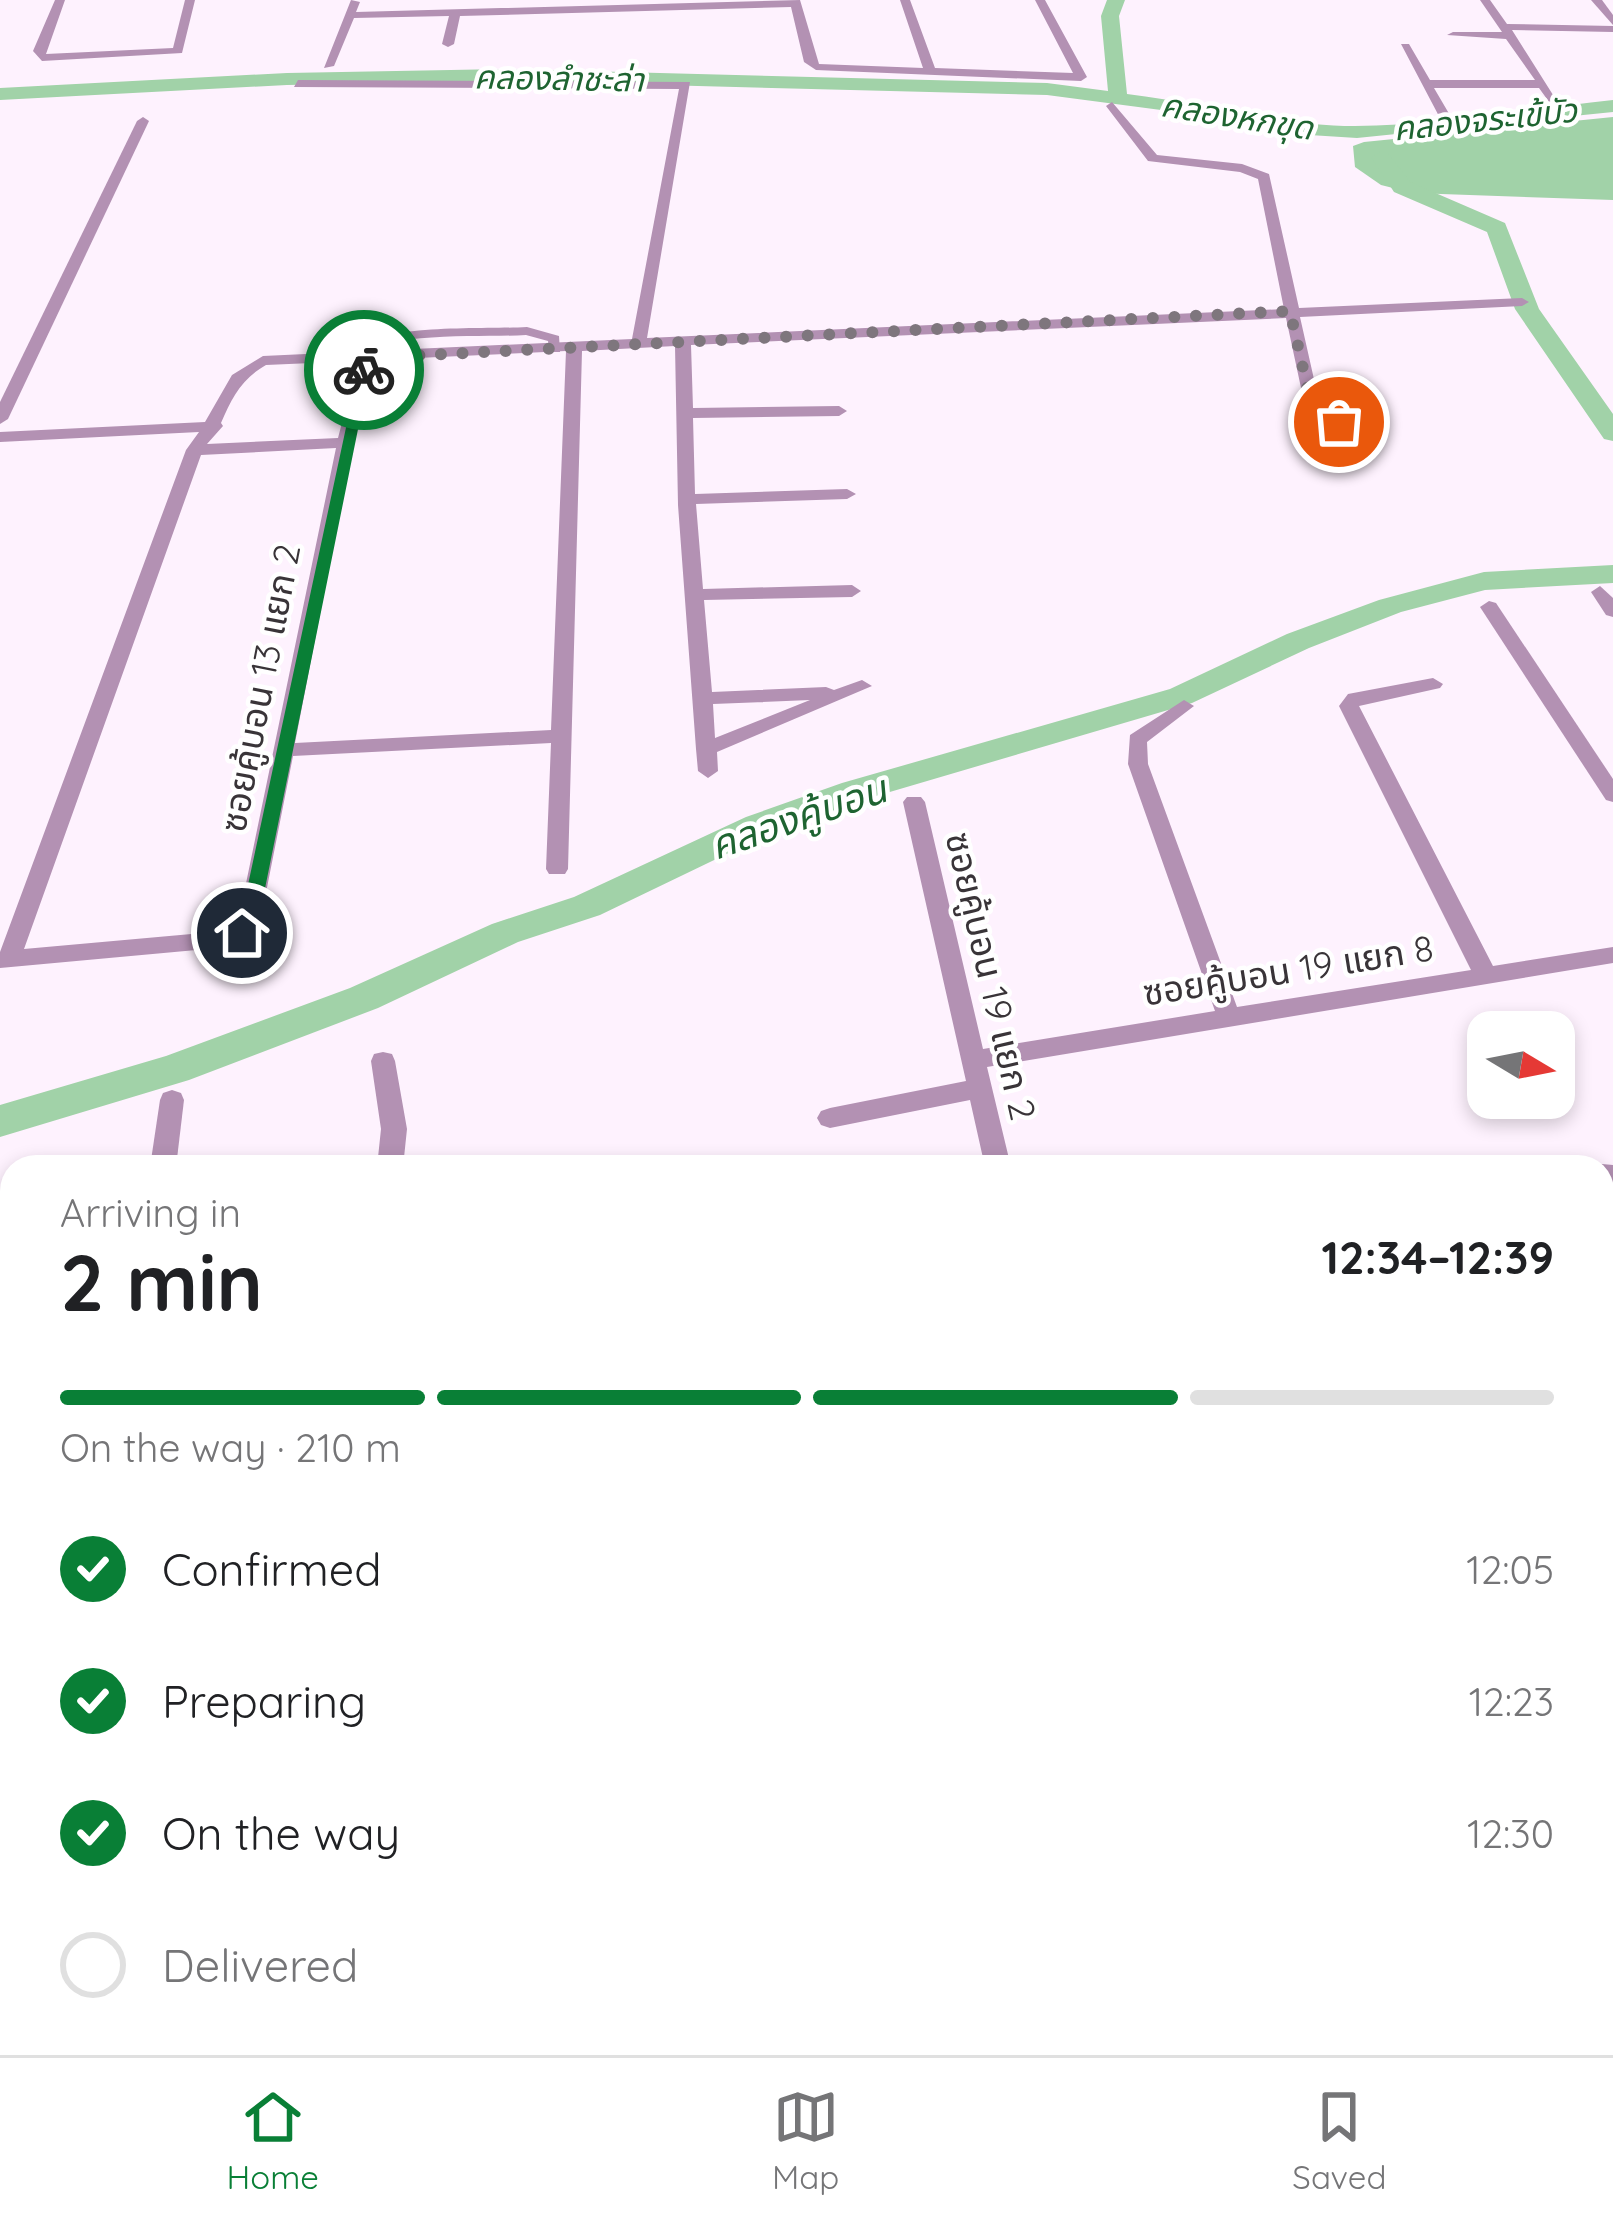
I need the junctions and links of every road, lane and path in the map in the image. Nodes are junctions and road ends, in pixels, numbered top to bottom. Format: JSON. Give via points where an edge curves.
{"nodes":[{"id":1,"x":60,"y":0,"type":"edge"},
{"id":2,"x":190,"y":0,"type":"edge"},
{"id":3,"x":356,"y":0,"type":"edge"},
{"id":4,"x":905,"y":0,"type":"edge"},
{"id":5,"x":1040,"y":0,"type":"edge"},
{"id":6,"x":1485,"y":0,"type":"edge"},
{"id":7,"x":1596,"y":0,"type":"edge"},
{"id":8,"x":795,"y":2,"type":"edge"},
{"id":9,"x":454,"y":13,"type":"junction"},
{"id":10,"x":351,"y":15,"type":"junction"},
{"id":11,"x":1613,"y":25,"type":"edge"},
{"id":12,"x":1509,"y":32,"type":"junction"},
{"id":13,"x":1453,"y":35,"type":"dead end"},
{"id":14,"x":448,"y":44,"type":"dead end"},
{"id":15,"x":1405,"y":46,"type":"dead end"},
{"id":16,"x":328,"y":66,"type":"dead end"},
{"id":17,"x":931,"y":74,"type":"junction"},
{"id":18,"x":298,"y":84,"type":"dead end"},
{"id":19,"x":1426,"y":84,"type":"junction"},
{"id":20,"x":1543,"y":84,"type":"junction"},
{"id":21,"x":1556,"y":103,"type":"dead end"},
{"id":22,"x":1112,"y":106,"type":"dead end"},
{"id":23,"x":1445,"y":117,"type":"dead end"},
{"id":24,"x":143,"y":121,"type":"dead end"},
{"id":25,"x":1522,"y":302,"type":"dead end"},
{"id":26,"x":1290,"y":311,"type":"junction"},
{"id":27,"x":683,"y":344,"type":"junction"},
{"id":28,"x":638,"y":346,"type":"junction"},
{"id":29,"x":565,"y":349,"type":"junction"},
{"id":30,"x":367,"y":358,"type":"junction"},
{"id":31,"x":337,"y":359,"type":"junction"},
{"id":32,"x":839,"y":411,"type":"dead end"},
{"id":33,"x":685,"y":413,"type":"junction"},
{"id":34,"x":0,"y":419,"type":"edge"},
{"id":35,"x":1364,"y":424,"type":"dead end"},
{"id":36,"x":214,"y":426,"type":"junction"},
{"id":37,"x":0,"y":437,"type":"edge"},
{"id":38,"x":345,"y":443,"type":"junction"},
{"id":39,"x":194,"y":450,"type":"junction"},
{"id":40,"x":847,"y":494,"type":"dead end"},
{"id":41,"x":687,"y":499,"type":"junction"},
{"id":42,"x":852,"y":591,"type":"dead end"},
{"id":43,"x":1600,"y":592,"type":"dead end"},
{"id":44,"x":694,"y":595,"type":"junction"},
{"id":45,"x":1489,"y":607,"type":"dead end"},
{"id":46,"x":1613,"y":611,"type":"edge"},
{"id":47,"x":1433,"y":684,"type":"dead end"},
{"id":48,"x":703,"y":698,"type":"junction"},
{"id":49,"x":1184,"y":706,"type":"dead end"},
{"id":50,"x":559,"y":736,"type":"junction"},
{"id":51,"x":285,"y":750,"type":"junction"},
{"id":52,"x":1610,"y":785,"type":"edge"},
{"id":53,"x":914,"y":802,"type":"dead end"},
{"id":54,"x":557,"y":868,"type":"dead end"},
{"id":55,"x":1613,"y":955,"type":"edge"},
{"id":56,"x":5,"y":959,"type":"edge"},
{"id":57,"x":1484,"y":974,"type":"junction"},
{"id":58,"x":1229,"y":1017,"type":"junction"},
{"id":59,"x":976,"y":1059,"type":"junction"},
{"id":60,"x":383,"y":1061,"type":"dead end"},
{"id":61,"x":981,"y":1088,"type":"junction"},
{"id":62,"x":172,"y":1100,"type":"dead end"},
{"id":63,"x":830,"y":1118,"type":"dead end"},
{"id":64,"x":165,"y":1155,"type":"edge"},
{"id":65,"x":391,"y":1155,"type":"edge"},
{"id":66,"x":995,"y":1155,"type":"edge"}],
"edges":[{"from":1,"to":2,"type":"street","via":[[42,58],[178,51]]},
{"from":3,"to":10,"type":"street"},
{"from":4,"to":17,"type":"street"},
{"from":5,"to":17,"type":"street","via":[[1081,77]]},
{"from":6,"to":12,"type":"street"},
{"from":7,"to":11,"type":"street"},
{"from":8,"to":9,"type":"street"},
{"from":8,"to":17,"type":"street","via":[[816,67]]},
{"from":9,"to":10,"type":"street"},
{"from":9,"to":14,"type":"street"},
{"from":10,"to":16,"type":"street"},
{"from":11,"to":12,"type":"street"},
{"from":12,"to":13,"type":"street"},
{"from":12,"to":20,"type":"street"},
{"from":15,"to":19,"type":"street"},
{"from":18,"to":28,"type":"street","via":[[686,85]]},
{"from":19,"to":20,"type":"street"},
{"from":19,"to":23,"type":"street"},
{"from":20,"to":21,"type":"street"},
{"from":22,"to":26,"type":"street","via":[[1153,158],[1264,177]]},
{"from":24,"to":34,"type":"street"},
{"from":25,"to":26,"type":"street"},
{"from":26,"to":27,"type":"street"},
{"from":26,"to":35,"type":"street","via":[[1312,408],[1330,421]]},
{"from":27,"to":28,"type":"street"},
{"from":27,"to":33,"type":"street"},
{"from":28,"to":29,"type":"street"},
{"from":29,"to":30,"type":"street"},
{"from":29,"to":31,"type":"lane","via":[[527,331],[369,341]]},
{"from":29,"to":50,"type":"street"},
{"from":30,"to":31,"type":"street"},
{"from":30,"to":38,"type":"street","name":"ซอยคู้บอน 13 แยก 2"},
{"from":31,"to":36,"type":"street","via":[[246,368],[231,380]]},
{"from":32,"to":33,"type":"street"},
{"from":33,"to":41,"type":"street"},
{"from":36,"to":37,"type":"street"},
{"from":36,"to":39,"type":"street"},
{"from":38,"to":39,"type":"street"},
{"from":38,"to":51,"type":"street","name":"ซอยคู้บอน 13 แยก 2"},
{"from":39,"to":56,"type":"street"},
{"from":40,"to":41,"type":"street"},
{"from":41,"to":44,"type":"street"},
{"from":42,"to":44,"type":"street"},
{"from":43,"to":46,"type":"street"},
{"from":44,"to":48,"type":"street"},
{"from":45,"to":52,"type":"street"},
{"from":47,"to":57,"type":"street","via":[[1355,698],[1349,706]]},
{"from":48,"to":48,"type":"street","via":[[854,689],[707,760]]},
{"from":49,"to":58,"type":"street","via":[[1137,740],[1138,764]]},
{"from":50,"to":51,"type":"street"},
{"from":50,"to":54,"type":"street"},
{"from":51,"to":56,"type":"street","name":"ซอยคู้บอน 13 แยก 2","via":[[242,933]]},
{"from":53,"to":59,"type":"street","name":"ซอยคู้บอน 19 แยก 2"},
{"from":55,"to":57,"type":"street","name":"ซอยคู้บอน 19 แยก 8"},
{"from":57,"to":58,"type":"street","name":"ซอยคู้บอน 19 แยก 8"},
{"from":58,"to":59,"type":"street","name":"ซอยคู้บอน 19 แยก 8"},
{"from":59,"to":61,"type":"street","name":"ซอยคู้บอน 19 แยก 2"},
{"from":60,"to":65,"type":"street"},
{"from":61,"to":63,"type":"street"},
{"from":61,"to":66,"type":"street","name":"ซอยคู้บอน 19 แยก 2"},
{"from":62,"to":64,"type":"street"}]}
